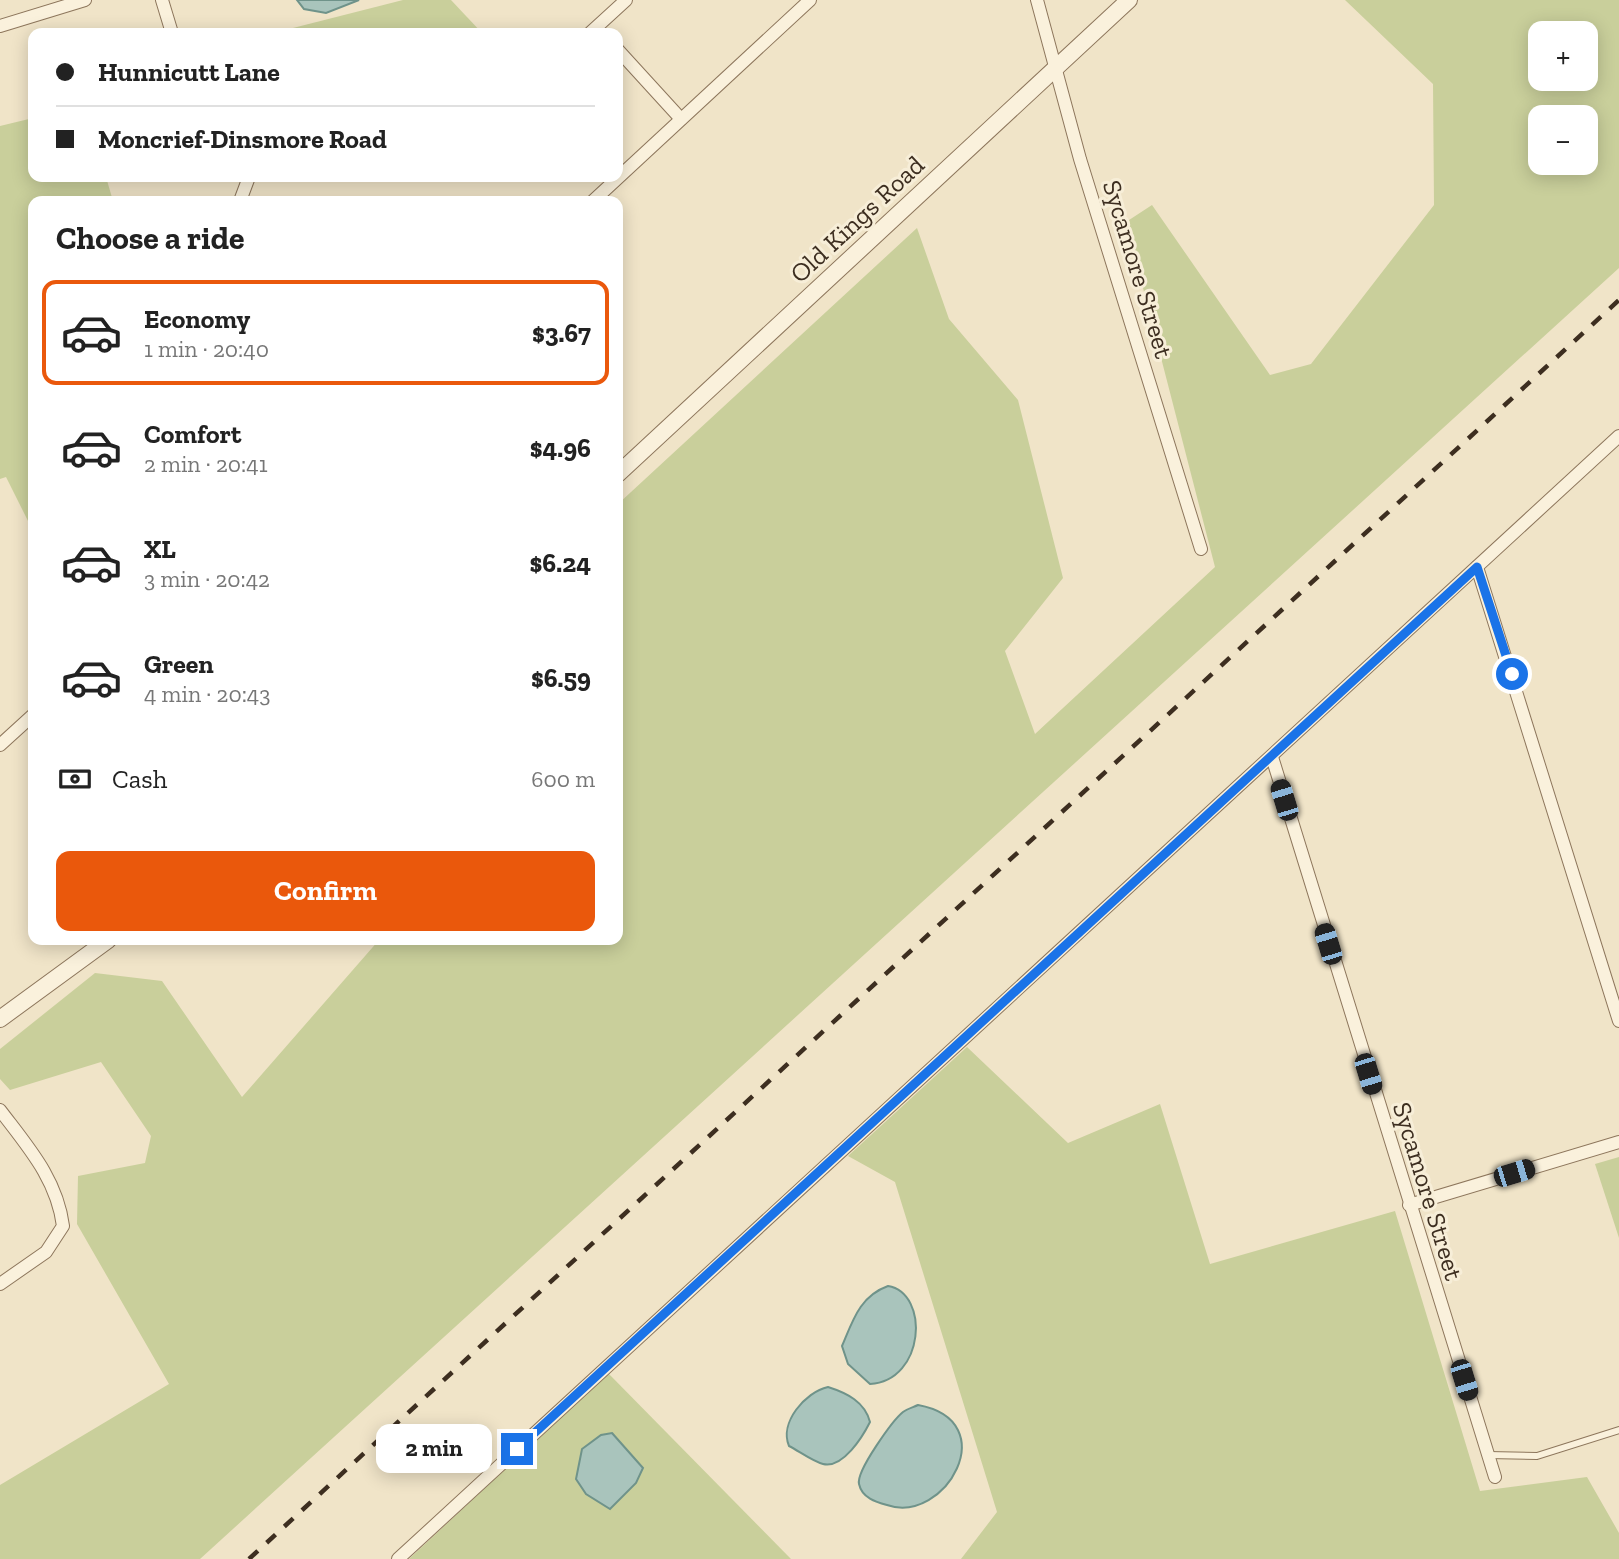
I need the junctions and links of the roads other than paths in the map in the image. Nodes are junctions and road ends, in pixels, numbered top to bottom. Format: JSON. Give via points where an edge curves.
{"nodes":[{"id":1,"x":85,"y":0,"type":"edge"},
{"id":2,"x":162,"y":0,"type":"edge"},
{"id":3,"x":626,"y":0,"type":"edge"},
{"id":4,"x":810,"y":0,"type":"edge"},
{"id":5,"x":1037,"y":0,"type":"edge"},
{"id":6,"x":1129,"y":0,"type":"edge"},
{"id":7,"x":0,"y":26,"type":"edge"},
{"id":8,"x":170,"y":28,"type":"edge"},
{"id":9,"x":600,"y":28,"type":"edge"},
{"id":10,"x":623,"y":55,"type":"edge"},
{"id":11,"x":1056,"y":67,"type":"junction"},
{"id":12,"x":681,"y":119,"type":"junction"},
{"id":13,"x":623,"y":173,"type":"edge"},
{"id":14,"x":613,"y":182,"type":"edge"},
{"id":15,"x":598,"y":196,"type":"edge"},
{"id":16,"x":1619,"y":436,"type":"edge"},
{"id":17,"x":623,"y":469,"type":"edge"},
{"id":18,"x":1201,"y":549,"type":"dead end"},
{"id":19,"x":1477,"y":567,"type":"junction"},
{"id":20,"x":28,"y":720,"type":"edge"},
{"id":21,"x":0,"y":745,"type":"edge"},
{"id":22,"x":1272,"y":757,"type":"junction"},
{"id":23,"x":101,"y":945,"type":"edge"},
{"id":24,"x":0,"y":1019,"type":"edge"},
{"id":25,"x":1619,"y":1021,"type":"edge"},
{"id":26,"x":0,"y":1110,"type":"edge"},
{"id":27,"x":1619,"y":1142,"type":"edge"},
{"id":28,"x":1409,"y":1205,"type":"junction"},
{"id":29,"x":0,"y":1284,"type":"edge"},
{"id":30,"x":1619,"y":1430,"type":"edge"},
{"id":31,"x":1488,"y":1455,"type":"junction"},
{"id":32,"x":1495,"y":1477,"type":"dead end"},
{"id":33,"x":398,"y":1559,"type":"edge"}],
"edges":[{"from":1,"to":7,"type":"street"},
{"from":2,"to":8,"type":"street"},
{"from":3,"to":9,"type":"street"},
{"from":4,"to":12,"type":"street"},
{"from":5,"to":11,"type":"street","name":"Sycamore Street"},
{"from":6,"to":11,"type":"street","name":"Old Kings Road"},
{"from":10,"to":12,"type":"street"},
{"from":11,"to":17,"type":"street","name":"Old Kings Road"},
{"from":11,"to":18,"type":"street","name":"Sycamore Street","via":[[1080,159]]},
{"from":12,"to":13,"type":"street"},
{"from":14,"to":15,"type":"street"},
{"from":16,"to":19,"type":"street"},
{"from":19,"to":22,"type":"street"},
{"from":19,"to":25,"type":"street"},
{"from":20,"to":21,"type":"street"},
{"from":22,"to":28,"type":"street","name":"Sycamore Street"},
{"from":22,"to":33,"type":"street"},
{"from":23,"to":24,"type":"street"},
{"from":26,"to":29,"type":"street","via":[[56,1191],[63,1226],[46,1252]]},
{"from":27,"to":28,"type":"street"},
{"from":28,"to":31,"type":"street","name":"Sycamore Street"},
{"from":30,"to":31,"type":"lane","via":[[1537,1456]]},
{"from":31,"to":32,"type":"street","name":"Sycamore Street"}]}
